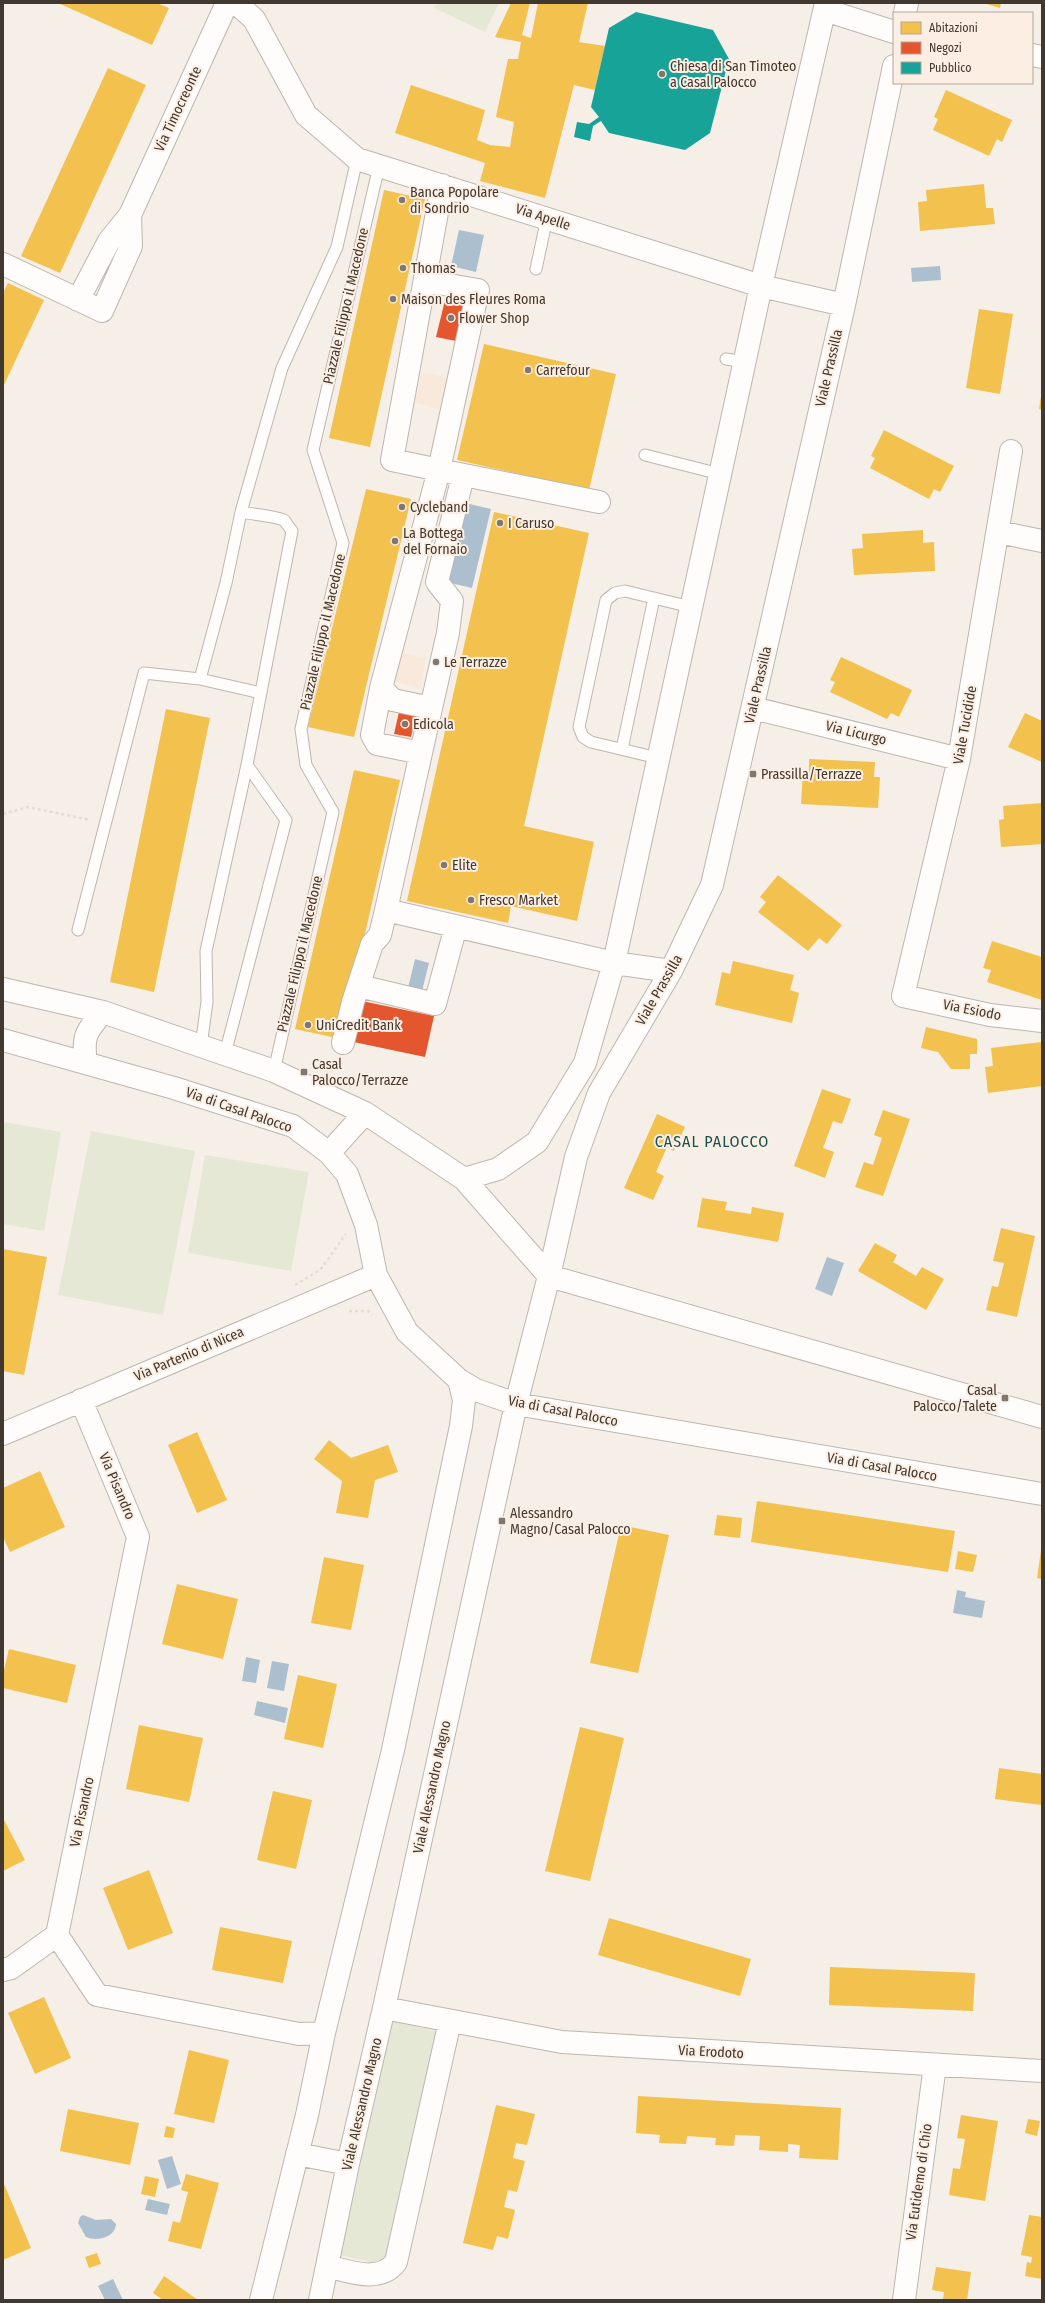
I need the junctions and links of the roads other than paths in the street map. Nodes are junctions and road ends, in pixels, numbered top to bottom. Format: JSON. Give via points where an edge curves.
{"nodes":[{"id":1,"x":227,"y":3,"type":"edge"},
{"id":2,"x":236,"y":3,"type":"edge"},
{"id":3,"x":825,"y":6,"type":"edge"},
{"id":4,"x":893,"y":32,"type":"edge"},
{"id":5,"x":893,"y":71,"type":"edge"},
{"id":6,"x":357,"y":159,"type":"junction"},
{"id":7,"x":379,"y":166,"type":"junction"},
{"id":8,"x":442,"y":185,"type":"junction"},
{"id":9,"x":547,"y":218,"type":"junction"},
{"id":10,"x":3,"y":264,"type":"edge"},
{"id":11,"x":536,"y":269,"type":"dead end"},
{"id":12,"x":426,"y":281,"type":"junction"},
{"id":13,"x":761,"y":286,"type":"junction"},
{"id":14,"x":844,"y":305,"type":"junction"},
{"id":15,"x":1011,"y":451,"type":"dead end"},
{"id":16,"x":646,"y":455,"type":"dead end"},
{"id":17,"x":440,"y":470,"type":"junction"},
{"id":18,"x":720,"y":474,"type":"junction"},
{"id":19,"x":463,"y":476,"type":"junction"},
{"id":20,"x":599,"y":502,"type":"dead end"},
{"id":21,"x":241,"y":512,"type":"junction"},
{"id":22,"x":998,"y":532,"type":"junction"},
{"id":23,"x":1042,"y":541,"type":"edge"},
{"id":24,"x":654,"y":598,"type":"junction"},
{"id":25,"x":691,"y":607,"type":"junction"},
{"id":26,"x":200,"y":679,"type":"junction"},
{"id":27,"x":381,"y":688,"type":"junction"},
{"id":28,"x":261,"y":693,"type":"junction"},
{"id":29,"x":431,"y":708,"type":"junction"},
{"id":30,"x":753,"y":708,"type":"junction"},
{"id":31,"x":622,"y":749,"type":"junction"},
{"id":32,"x":421,"y":753,"type":"junction"},
{"id":33,"x":658,"y":758,"type":"junction"},
{"id":34,"x":959,"y":759,"type":"junction"},
{"id":35,"x":247,"y":765,"type":"junction"},
{"id":36,"x":386,"y":910,"type":"junction"},
{"id":37,"x":456,"y":926,"type":"junction"},
{"id":38,"x":78,"y":930,"type":"dead end"},
{"id":39,"x":614,"y":963,"type":"junction"},
{"id":40,"x":671,"y":971,"type":"junction"},
{"id":41,"x":359,"y":986,"type":"junction"},
{"id":42,"x":3,"y":989,"type":"edge"},
{"id":43,"x":903,"y":996,"type":"joint"},
{"id":44,"x":103,"y":1012,"type":"junction"},
{"id":45,"x":1042,"y":1021,"type":"edge"},
{"id":46,"x":3,"y":1040,"type":"edge"},
{"id":47,"x":343,"y":1043,"type":"dead end"},
{"id":48,"x":201,"y":1046,"type":"junction"},
{"id":49,"x":225,"y":1054,"type":"junction"},
{"id":50,"x":86,"y":1063,"type":"junction"},
{"id":51,"x":274,"y":1071,"type":"junction"},
{"id":52,"x":365,"y":1113,"type":"junction"},
{"id":53,"x":329,"y":1153,"type":"junction"},
{"id":54,"x":464,"y":1178,"type":"junction"},
{"id":55,"x":376,"y":1276,"type":"junction"},
{"id":56,"x":549,"y":1276,"type":"junction"},
{"id":57,"x":459,"y":1380,"type":"junction"},
{"id":58,"x":81,"y":1400,"type":"junction"},
{"id":59,"x":516,"y":1404,"type":"junction"},
{"id":60,"x":1042,"y":1417,"type":"edge"},
{"id":61,"x":3,"y":1434,"type":"edge"},
{"id":62,"x":1042,"y":1494,"type":"edge"},
{"id":63,"x":57,"y":1935,"type":"junction"},
{"id":64,"x":3,"y":1970,"type":"edge"},
{"id":65,"x":384,"y":2008,"type":"junction"},
{"id":66,"x":450,"y":2022,"type":"junction"},
{"id":67,"x":324,"y":2033,"type":"junction"},
{"id":68,"x":935,"y":2065,"type":"junction"},
{"id":69,"x":1042,"y":2071,"type":"edge"},
{"id":70,"x":298,"y":2154,"type":"junction"},
{"id":71,"x":348,"y":2164,"type":"junction"},
{"id":72,"x":327,"y":2266,"type":"junction"},
{"id":73,"x":261,"y":2300,"type":"edge"},
{"id":74,"x":320,"y":2300,"type":"edge"},
{"id":75,"x":904,"y":2300,"type":"edge"}],
"edges":[{"from":1,"to":10,"type":"street","name":"Via Timocreonte","via":[[130,215],[131,246],[102,311]]},
{"from":2,"to":6,"type":"street","name":"Via Apelle","via":[[254,19],[306,115]]},
{"from":3,"to":4,"type":"street"},
{"from":3,"to":13,"type":"street"},
{"from":5,"to":14,"type":"street","name":"Viale Prassilla"},
{"from":6,"to":7,"type":"street","name":"Via Apelle"},
{"from":6,"to":21,"type":"lane","name":"Piazzale Filippo il Macedone","via":[[337,247],[282,368]]},
{"from":7,"to":8,"type":"street","name":"Via Apelle"},
{"from":7,"to":51,"type":"lane","name":"Piazzale Filippo il Macedone","via":[[313,450],[343,543],[301,729],[306,765],[333,812]]},
{"from":8,"to":9,"type":"street","name":"Via Apelle"},
{"from":8,"to":12,"type":"street"},
{"from":9,"to":11,"type":"lane"},
{"from":9,"to":13,"type":"street","name":"Via Apelle"},
{"from":12,"to":17,"type":"street","via":[[392,460]]},
{"from":12,"to":17,"type":"street","via":[[478,290]]},
{"from":13,"to":14,"type":"street","name":"Via Apelle"},
{"from":13,"to":18,"type":"street","via":[[735,361]]},
{"from":14,"to":30,"type":"street","name":"Viale Prassilla"},
{"from":15,"to":22,"type":"street","name":"Viale Tucidide"},
{"from":16,"to":18,"type":"lane"},
{"from":17,"to":19,"type":"street"},
{"from":17,"to":27,"type":"street"},
{"from":18,"to":25,"type":"street"},
{"from":19,"to":20,"type":"street"},
{"from":19,"to":29,"type":"street","via":[[437,582],[452,601],[448,634]]},
{"from":21,"to":26,"type":"lane","name":"Piazzale Filippo il Macedone","via":[[226,583]]},
{"from":21,"to":28,"type":"lane","via":[[284,520],[292,531]]},
{"from":22,"to":23,"type":"street"},
{"from":22,"to":34,"type":"street","name":"Viale Tucidide"},
{"from":24,"to":25,"type":"lane"},
{"from":24,"to":31,"type":"lane"},
{"from":24,"to":31,"type":"lane","via":[[624,591],[615,593],[606,600],[584,700],[579,727],[583,737],[591,742]]},
{"from":25,"to":33,"type":"street"},
{"from":26,"to":28,"type":"lane"},
{"from":26,"to":38,"type":"lane","via":[[144,673]]},
{"from":27,"to":29,"type":"street","via":[[393,700]]},
{"from":27,"to":32,"type":"street","via":[[372,735],[377,744]]},
{"from":28,"to":35,"type":"lane"},
{"from":29,"to":32,"type":"street"},
{"from":30,"to":34,"type":"street","name":"Via Licurgo"},
{"from":30,"to":40,"type":"street","name":"Viale Prassilla","via":[[712,885]]},
{"from":31,"to":33,"type":"lane"},
{"from":32,"to":36,"type":"street"},
{"from":33,"to":39,"type":"street"},
{"from":34,"to":43,"type":"street","name":"Viale Tucidide"},
{"from":35,"to":48,"type":"lane","via":[[206,951],[207,1002]]},
{"from":35,"to":49,"type":"lane","via":[[286,820]]},
{"from":36,"to":37,"type":"street"},
{"from":36,"to":41,"type":"street","via":[[380,935],[372,944]]},
{"from":37,"to":39,"type":"street"},
{"from":37,"to":41,"type":"street","via":[[435,1004]]},
{"from":39,"to":40,"type":"street"},
{"from":39,"to":54,"type":"street","via":[[586,1063],[537,1142],[498,1169]]},
{"from":40,"to":56,"type":"street","name":"Viale Prassilla","via":[[599,1093],[576,1157]]},
{"from":41,"to":47,"type":"street"},
{"from":42,"to":44,"type":"street"},
{"from":43,"to":45,"type":"street","name":"Via Esiodo","via":[[990,1014]]},
{"from":44,"to":48,"type":"street"},
{"from":44,"to":50,"type":"street","via":[[88,1030],[83,1046]]},
{"from":46,"to":50,"type":"street","name":"Via di Casal Palocco"},
{"from":48,"to":49,"type":"street"},
{"from":49,"to":51,"type":"street"},
{"from":50,"to":53,"type":"street","name":"Via di Casal Palocco","via":[[292,1126]]},
{"from":51,"to":52,"type":"street"},
{"from":52,"to":53,"type":"street"},
{"from":52,"to":54,"type":"street"},
{"from":53,"to":55,"type":"street","name":"Via di Casal Palocco","via":[[347,1174],[366,1225]]},
{"from":54,"to":56,"type":"street"},
{"from":55,"to":57,"type":"street","name":"Via di Casal Palocco","via":[[406,1332]]},
{"from":55,"to":58,"type":"street","name":"Via Partenio di Nicea"},
{"from":56,"to":59,"type":"street","name":"Viale Alessandro Magno"},
{"from":56,"to":60,"type":"street"},
{"from":57,"to":59,"type":"street","name":"Via di Casal Palocco","via":[[476,1390]]},
{"from":57,"to":67,"type":"street","via":[[464,1400],[461,1426],[393,1750]]},
{"from":58,"to":61,"type":"street","name":"Via Partenio di Nicea"},
{"from":58,"to":63,"type":"street","name":"Via Pisandro","via":[[138,1537]]},
{"from":59,"to":62,"type":"street","name":"Via di Casal Palocco"},
{"from":59,"to":65,"type":"street","name":"Viale Alessandro Magno"},
{"from":63,"to":64,"type":"street","via":[[11,1968]]},
{"from":63,"to":67,"type":"street","via":[[97,1994],[299,2034]]},
{"from":65,"to":66,"type":"street","name":"Via Erodoto"},
{"from":65,"to":71,"type":"street","name":"Viale Alessandro Magno"},
{"from":66,"to":68,"type":"street","name":"Via Erodoto","via":[[572,2043]]},
{"from":66,"to":72,"type":"street","via":[[396,2262],[388,2270],[374,2274]]},
{"from":67,"to":70,"type":"street"},
{"from":68,"to":69,"type":"street","name":"Via Erodoto"},
{"from":68,"to":75,"type":"street","name":"Via Eutidemo di Chio"},
{"from":70,"to":71,"type":"street"},
{"from":70,"to":73,"type":"street"},
{"from":71,"to":72,"type":"street","name":"Viale Alessandro Magno"},
{"from":72,"to":74,"type":"street","name":"Viale Alessandro Magno"}]}
